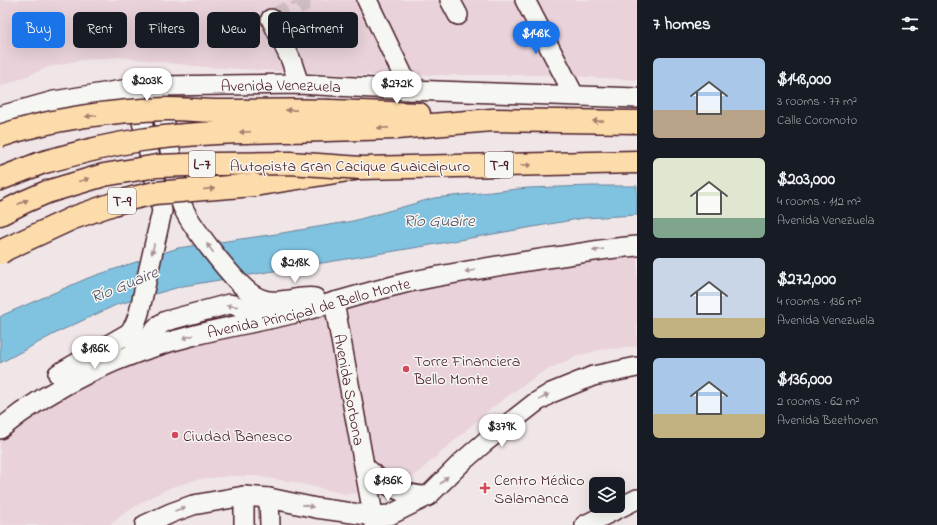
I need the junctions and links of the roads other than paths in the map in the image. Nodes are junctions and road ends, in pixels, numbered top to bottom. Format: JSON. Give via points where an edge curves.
{"nodes":[{"id":1,"x":367,"y":0,"type":"edge"},
{"id":2,"x":525,"y":0,"type":"edge"},
{"id":3,"x":285,"y":48,"type":"edge"},
{"id":4,"x":298,"y":84,"type":"junction"},
{"id":5,"x":157,"y":86,"type":"junction"},
{"id":6,"x":135,"y":88,"type":"junction"},
{"id":7,"x":410,"y":90,"type":"junction"},
{"id":8,"x":574,"y":95,"type":"junction"},
{"id":9,"x":637,"y":98,"type":"edge"},
{"id":10,"x":0,"y":116,"type":"edge"},
{"id":11,"x":328,"y":120,"type":"junction"},
{"id":12,"x":637,"y":122,"type":"edge"},
{"id":13,"x":0,"y":136,"type":"edge"},
{"id":14,"x":637,"y":162,"type":"edge"},
{"id":15,"x":157,"y":166,"type":"junction"},
{"id":16,"x":361,"y":168,"type":"junction"},
{"id":17,"x":0,"y":179,"type":"edge"},
{"id":18,"x":0,"y":214,"type":"edge"},
{"id":19,"x":0,"y":240,"type":"edge"},
{"id":20,"x":637,"y":246,"type":"edge"},
{"id":21,"x":0,"y":252,"type":"edge"},
{"id":22,"x":334,"y":302,"type":"junction"},
{"id":23,"x":637,"y":367,"type":"edge"},
{"id":24,"x":22,"y":412,"type":"junction"},
{"id":25,"x":0,"y":429,"type":"edge"},
{"id":26,"x":365,"y":467,"type":"junction"},
{"id":27,"x":240,"y":496,"type":"junction"},
{"id":28,"x":428,"y":496,"type":"junction"},
{"id":29,"x":269,"y":498,"type":"junction"},
{"id":30,"x":637,"y":499,"type":"edge"},
{"id":31,"x":333,"y":511,"type":"junction"},
{"id":32,"x":375,"y":521,"type":"edge"},
{"id":33,"x":144,"y":525,"type":"edge"},
{"id":34,"x":236,"y":525,"type":"edge"},
{"id":35,"x":244,"y":525,"type":"edge"},
{"id":36,"x":270,"y":525,"type":"edge"},
{"id":37,"x":348,"y":525,"type":"edge"},
{"id":38,"x":403,"y":525,"type":"edge"},
{"id":39,"x":586,"y":525,"type":"edge"}],
"edges":[{"from":1,"to":7,"type":"street"},
{"from":2,"to":8,"type":"street"},
{"from":3,"to":4,"type":"street"},
{"from":4,"to":5,"type":"street","name":"Avenida Venezuela"},
{"from":4,"to":7,"type":"street","name":"Avenida Venezuela"},
{"from":5,"to":6,"type":"street","name":"Avenida Venezuela"},
{"from":22,"to":5,"type":"street","one_way":true,"via":[[312,297],[265,300],[245,288],[213,252],[181,204]]},
{"from":6,"to":10,"type":"street","name":"Avenida Venezuela","via":[[54,100]]},
{"from":6,"to":24,"type":"street","one_way":true,"via":[[162,211],[139,314],[129,333],[42,383]]},
{"from":7,"to":8,"type":"street","name":"Avenida Venezuela"},
{"from":8,"to":9,"type":"street","name":"Avenida Venezuela"},
{"from":12,"to":11,"type":"highway","name":"Autopista Gran Cacique Guaicaipuro","number":"L-7","one_way":true,"via":[[492,120],[396,128]]},
{"from":11,"to":13,"type":"highway","one_way":true,"bridge":true,"via":[[276,110],[168,109],[77,118]]},
{"from":11,"to":17,"type":"highway","name":"Autopista Gran Cacique Guaicaipuro","number":"L-7","one_way":true,"bridge":true,"via":[[102,146],[41,163]]},
{"from":16,"to":14,"type":"highway","name":"Autopista Gran Cacique Guaicaipuro","number":"T-9","one_way":true},
{"from":15,"to":16,"type":"highway","name":"Autopista Gran Cacique Guaicaipuro","number":"L-7","bridge":true,"via":[[290,164]]},
{"from":18,"to":15,"type":"highway","name":"Autopista Gran Cacique Guaicaipuro","number":"L-7","one_way":true,"bridge":true,"via":[[47,192],[104,175]]},
{"from":15,"to":19,"type":"highway","bridge":true,"via":[[75,202]]},
{"from":21,"to":16,"type":"highway","number":"T-9","one_way":true,"bridge":true,"via":[[73,218],[133,198],[155,193],[254,185]]},
{"from":20,"to":22,"type":"street","name":"Avenida Principal de Bello Monte","one_way":true,"via":[[528,261],[415,281]]},
{"from":22,"to":24,"type":"street","name":"Avenida Principal de Bello Monte","one_way":true,"via":[[197,334],[132,354],[64,384]]},
{"from":22,"to":26,"type":"street","name":"Avenida Sorbona"},
{"from":28,"to":23,"type":"street","one_way":true,"via":[[485,442],[546,396],[593,376]]},
{"from":24,"to":25,"type":"street","name":"Avenida Principal de Bello Monte"},
{"from":26,"to":28,"type":"street","via":[[401,492]]},
{"from":26,"to":32,"type":"street","name":"Avenida Sorbona"},
{"from":27,"to":29,"type":"street"},
{"from":33,"to":27,"type":"street","one_way":true,"via":[[193,505]]},
{"from":27,"to":34,"type":"street"},
{"from":27,"to":35,"type":"street"},
{"from":28,"to":32,"type":"street"},
{"from":28,"to":38,"type":"street"},
{"from":29,"to":31,"type":"street","one_way":true},
{"from":29,"to":36,"type":"street"},
{"from":30,"to":39,"type":"street"},
{"from":31,"to":32,"type":"street"},
{"from":31,"to":37,"type":"street"}]}
